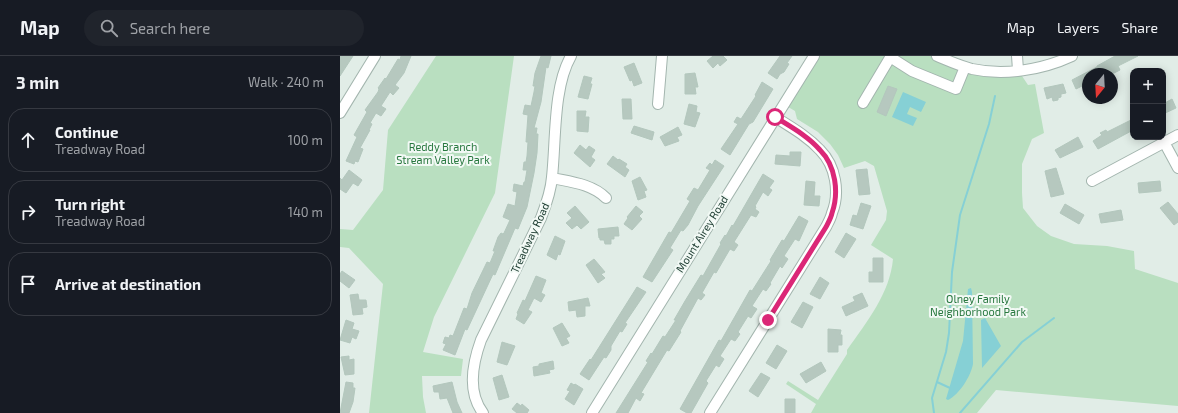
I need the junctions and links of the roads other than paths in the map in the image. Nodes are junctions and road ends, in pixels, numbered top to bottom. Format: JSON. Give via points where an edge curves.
{"nodes":[{"id":1,"x":376,"y":56,"type":"edge"},
{"id":2,"x":571,"y":56,"type":"edge"},
{"id":3,"x":662,"y":56,"type":"edge"},
{"id":4,"x":814,"y":56,"type":"edge"},
{"id":5,"x":890,"y":56,"type":"edge"},
{"id":6,"x":938,"y":56,"type":"edge"},
{"id":7,"x":1017,"y":56,"type":"edge"},
{"id":8,"x":1072,"y":56,"type":"edge"},
{"id":9,"x":965,"y":67,"type":"junction"},
{"id":10,"x":1018,"y":70,"type":"junction"},
{"id":11,"x":863,"y":103,"type":"dead end"},
{"id":12,"x":658,"y":104,"type":"dead end"},
{"id":13,"x":340,"y":113,"type":"edge"},
{"id":14,"x":775,"y":117,"type":"junction"},
{"id":15,"x":1178,"y":135,"type":"edge"},
{"id":16,"x":1164,"y":142,"type":"junction"},
{"id":17,"x":1178,"y":168,"type":"edge"},
{"id":18,"x":552,"y":178,"type":"junction"},
{"id":19,"x":1092,"y":181,"type":"dead end"},
{"id":20,"x":606,"y":198,"type":"dead end"},
{"id":21,"x":483,"y":413,"type":"edge"},
{"id":22,"x":592,"y":413,"type":"edge"},
{"id":23,"x":710,"y":413,"type":"edge"}],
"edges":[{"from":1,"to":13,"type":"street"},
{"from":2,"to":18,"type":"street","name":"Treadway Road","via":[[562,74]]},
{"from":3,"to":12,"type":"street"},
{"from":4,"to":14,"type":"street","name":"Mount Airey Road"},
{"from":5,"to":9,"type":"street","via":[[912,70],[956,89]]},
{"from":5,"to":11,"type":"street"},
{"from":6,"to":9,"type":"street"},
{"from":7,"to":10,"type":"street"},
{"from":8,"to":10,"type":"street","via":[[1043,66]]},
{"from":9,"to":10,"type":"street","via":[[996,71]]},
{"from":14,"to":22,"type":"street","name":"Mount Airey Road"},
{"from":14,"to":23,"type":"street","via":[[812,142],[827,158],[835,183],[834,205],[826,227]]},
{"from":15,"to":16,"type":"street"},
{"from":16,"to":17,"type":"street"},
{"from":16,"to":19,"type":"street"},
{"from":18,"to":20,"type":"street","via":[[590,187]]},
{"from":18,"to":21,"type":"street","name":"Treadway Road","via":[[541,218],[475,356],[474,392]]}]}
